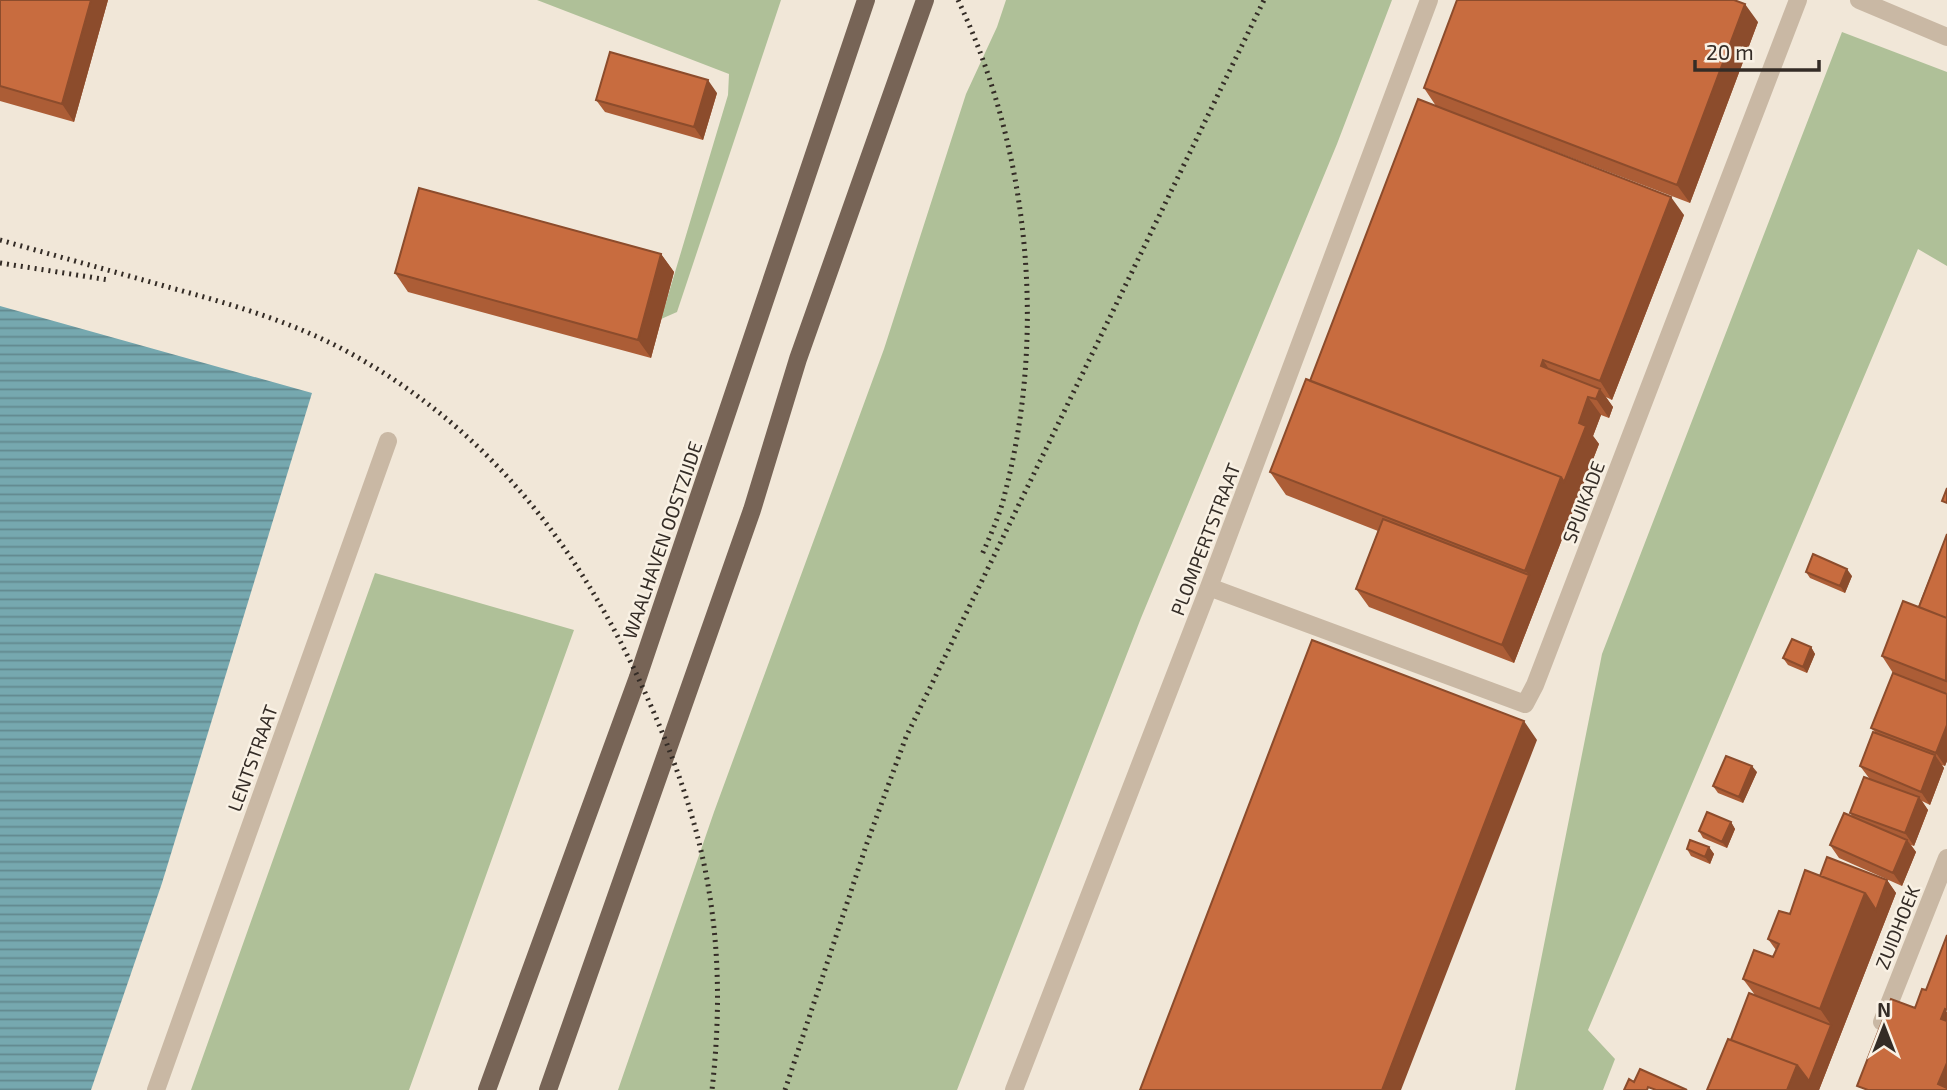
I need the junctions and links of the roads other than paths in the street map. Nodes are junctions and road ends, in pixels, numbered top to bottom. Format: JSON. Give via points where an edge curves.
{"nodes":[{"id":1,"x":861,"y":0,"type":"edge"},
{"id":2,"x":866,"y":0,"type":"edge"},
{"id":3,"x":924,"y":0,"type":"edge"},
{"id":4,"x":1429,"y":0,"type":"edge"},
{"id":5,"x":1798,"y":0,"type":"edge"},
{"id":6,"x":1859,"y":0,"type":"edge"},
{"id":7,"x":857,"y":27,"type":"junction"},
{"id":8,"x":1947,"y":37,"type":"edge"},
{"id":9,"x":388,"y":440,"type":"dead end"},
{"id":10,"x":1209,"y":587,"type":"junction"},
{"id":11,"x":1947,"y":858,"type":"edge"},
{"id":12,"x":1876,"y":1038,"type":"edge"},
{"id":13,"x":156,"y":1090,"type":"edge"},
{"id":14,"x":487,"y":1090,"type":"edge"},
{"id":15,"x":548,"y":1090,"type":"edge"},
{"id":16,"x":1014,"y":1090,"type":"edge"}],
"edges":[{"from":1,"to":7,"type":"street"},
{"from":2,"to":7,"type":"main road","name":"WAALHAVEN OOSTZIJDE"},
{"from":3,"to":15,"type":"main road","via":[[798,359],[752,510]]},
{"from":4,"to":10,"type":"street","name":"PLOMPERTSTRAAT"},
{"from":5,"to":10,"type":"street","name":"SPUIKADE","via":[[1525,704]]},
{"from":6,"to":8,"type":"street"},
{"from":7,"to":14,"type":"main road","name":"WAALHAVEN OOSTZIJDE","via":[[638,677]]},
{"from":9,"to":13,"type":"street","name":"LENTSTRAAT"},
{"from":10,"to":16,"type":"street","name":"PLOMPERTSTRAAT"},
{"from":11,"to":12,"type":"street","name":"ZUIDHOEK"}]}
